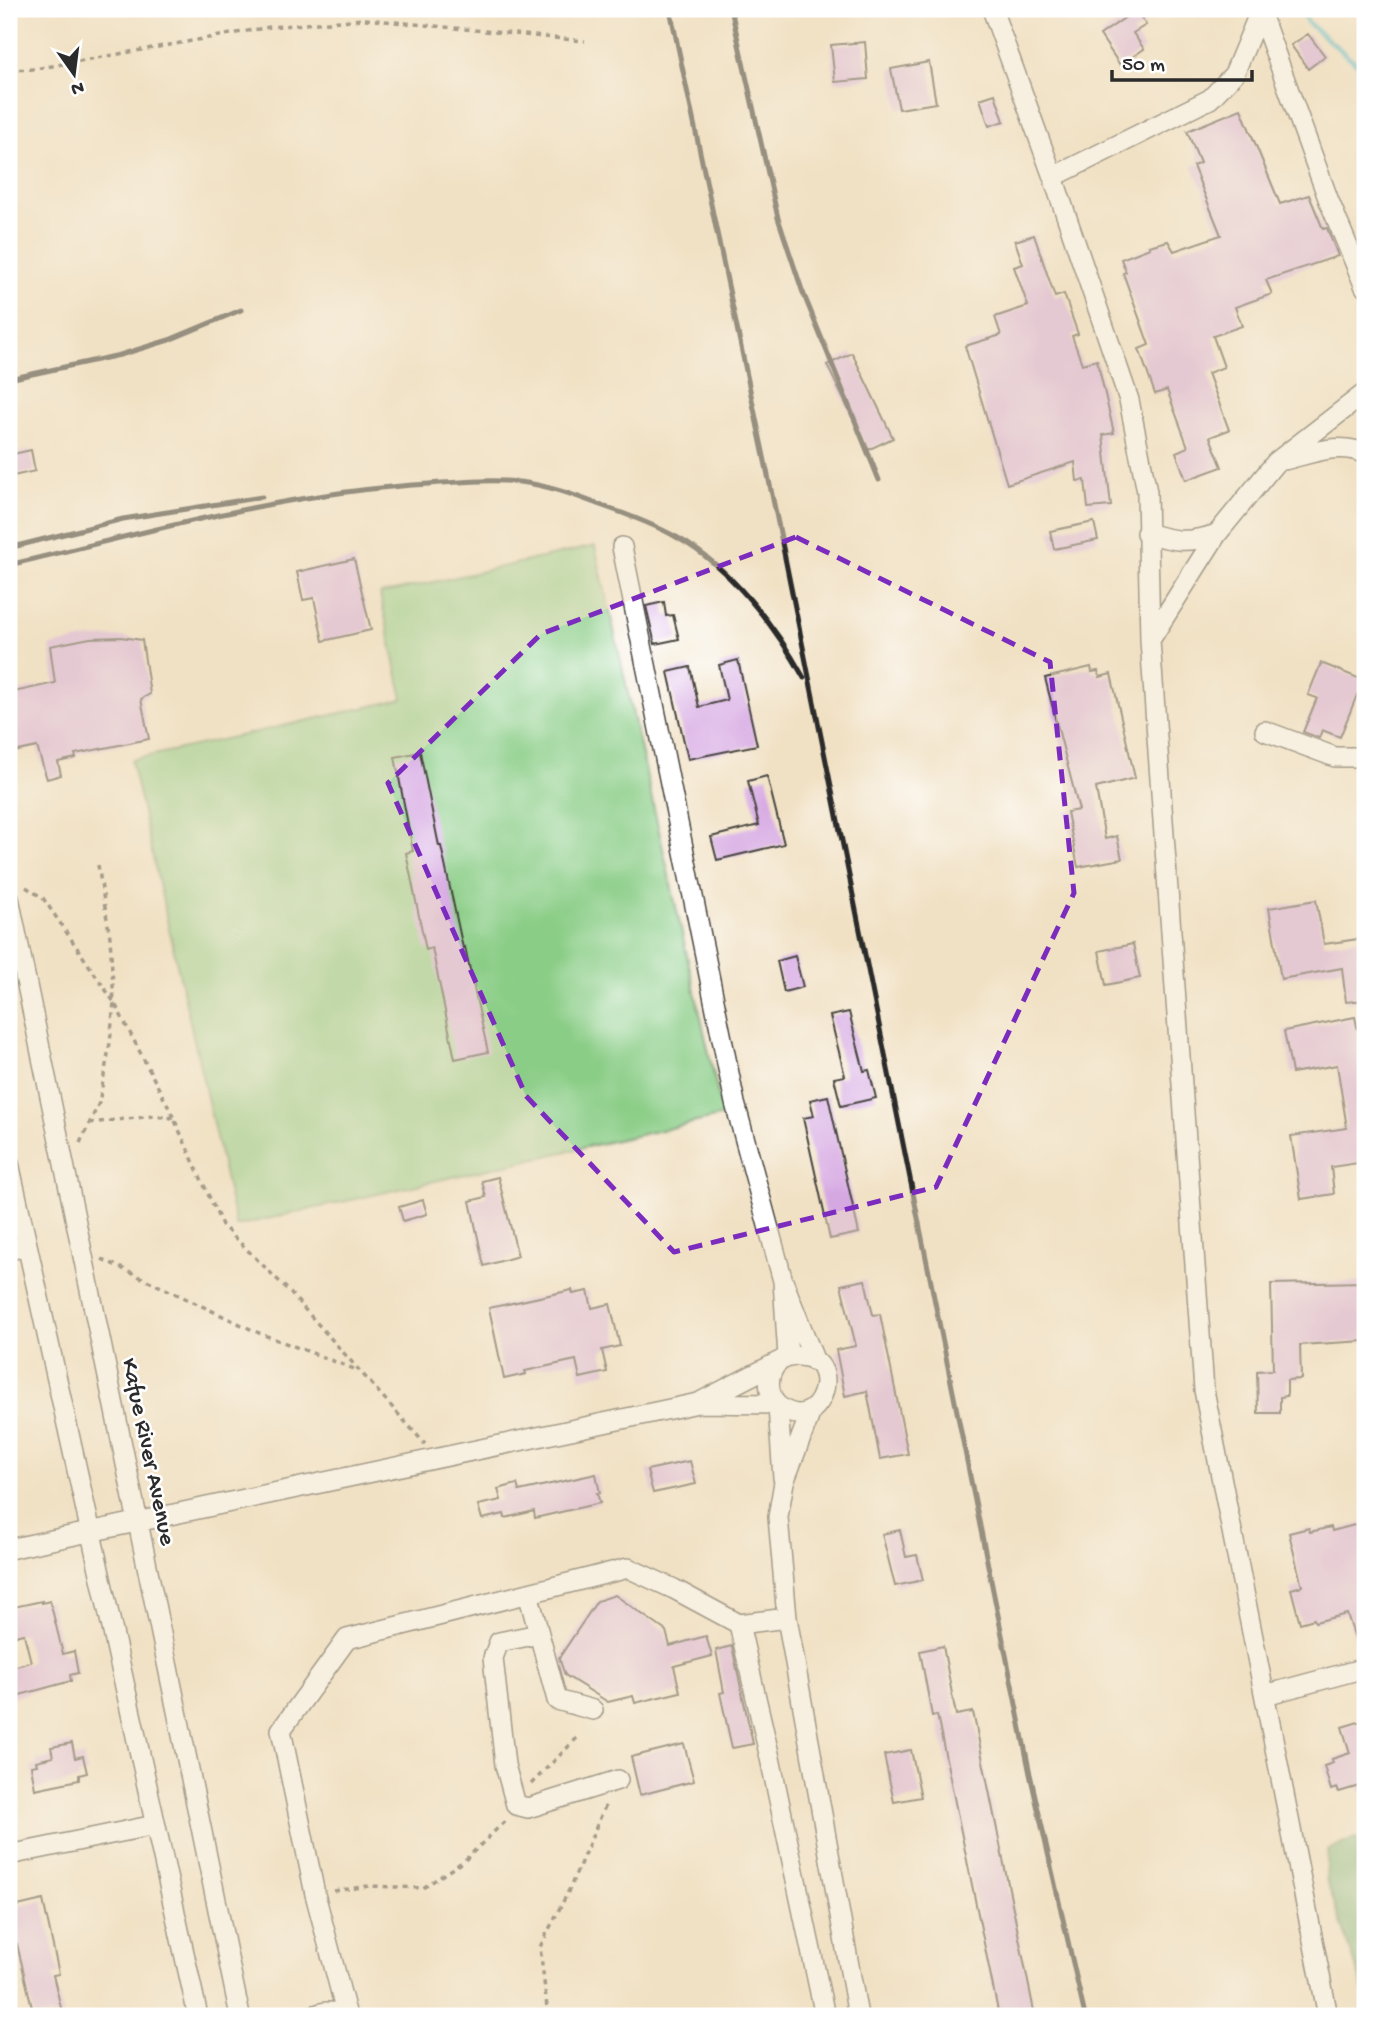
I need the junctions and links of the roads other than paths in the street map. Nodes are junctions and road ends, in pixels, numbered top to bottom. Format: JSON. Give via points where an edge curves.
{"nodes":[{"id":1,"x":992,"y":9,"type":"edge"},
{"id":2,"x":1261,"y":10,"type":"edge"},
{"id":3,"x":1053,"y":177,"type":"junction"},
{"id":4,"x":1365,"y":287,"type":"edge"},
{"id":5,"x":1365,"y":393,"type":"edge"},
{"id":6,"x":1365,"y":454,"type":"edge"},
{"id":7,"x":1276,"y":462,"type":"junction"},
{"id":8,"x":1146,"y":533,"type":"junction"},
{"id":9,"x":1217,"y":534,"type":"junction"},
{"id":10,"x":622,"y":547,"type":"dead end"},
{"id":11,"x":1150,"y":640,"type":"junction"},
{"id":12,"x":1265,"y":731,"type":"dead end"},
{"id":13,"x":1365,"y":757,"type":"edge"},
{"id":14,"x":16,"y":892,"type":"edge"},
{"id":15,"x":9,"y":1163,"type":"edge"},
{"id":16,"x":18,"y":1248,"type":"edge"},
{"id":17,"x":783,"y":1281,"type":"junction"},
{"id":18,"x":784,"y":1359,"type":"junction"},
{"id":19,"x":814,"y":1362,"type":"junction"},
{"id":20,"x":698,"y":1403,"type":"junction"},
{"id":21,"x":777,"y":1405,"type":"junction"},
{"id":22,"x":812,"y":1409,"type":"junction"},
{"id":23,"x":783,"y":1482,"type":"junction"},
{"id":24,"x":136,"y":1522,"type":"junction"},
{"id":25,"x":89,"y":1532,"type":"junction"},
{"id":26,"x":9,"y":1549,"type":"edge"},
{"id":27,"x":527,"y":1593,"type":"junction"},
{"id":28,"x":787,"y":1618,"type":"junction"},
{"id":29,"x":739,"y":1624,"type":"junction"},
{"id":30,"x":539,"y":1634,"type":"junction"},
{"id":31,"x":1365,"y":1668,"type":"edge"},
{"id":32,"x":1265,"y":1695,"type":"junction"},
{"id":33,"x":593,"y":1710,"type":"dead end"},
{"id":34,"x":618,"y":1780,"type":"road end"},
{"id":35,"x":155,"y":1825,"type":"junction"},
{"id":36,"x":9,"y":1855,"type":"edge"},
{"id":37,"x":341,"y":1994,"type":"junction"},
{"id":38,"x":318,"y":2014,"type":"edge"},
{"id":39,"x":198,"y":2016,"type":"edge"},
{"id":40,"x":240,"y":2016,"type":"edge"},
{"id":41,"x":345,"y":2016,"type":"edge"},
{"id":42,"x":825,"y":2016,"type":"edge"},
{"id":43,"x":858,"y":2016,"type":"edge"},
{"id":44,"x":1328,"y":2016,"type":"edge"}],
"edges":[{"from":1,"to":3,"type":"street"},
{"from":2,"to":3,"type":"street","via":[[1234,74],[1210,99]]},
{"from":2,"to":4,"type":"street"},
{"from":3,"to":8,"type":"street","via":[[1129,400],[1147,492]]},
{"from":5,"to":7,"type":"street"},
{"from":6,"to":7,"type":"street","via":[[1353,448],[1330,449]]},
{"from":7,"to":9,"type":"street"},
{"from":8,"to":9,"type":"street","via":[[1177,542]]},
{"from":8,"to":11,"type":"street"},
{"from":9,"to":11,"type":"street"},
{"from":10,"to":17,"type":"street","via":[[735,1103]]},
{"from":11,"to":32,"type":"street","via":[[1204,1390]]},
{"from":12,"to":13,"type":"street","via":[[1335,757]]},
{"from":14,"to":24,"type":"street","name":"Kafue River Avenue","via":[[64,1169]]},
{"from":15,"to":16,"type":"street"},
{"from":16,"to":25,"type":"street"},
{"from":17,"to":18,"type":"street"},
{"from":17,"to":19,"type":"street"},
{"from":18,"to":19,"type":"street","via":[[806,1357]]},
{"from":18,"to":20,"type":"street"},
{"from":18,"to":21,"type":"street","via":[[773,1368],[768,1387]]},
{"from":19,"to":22,"type":"street","via":[[821,1368],[825,1386],[824,1395]]},
{"from":20,"to":21,"type":"street"},
{"from":20,"to":24,"type":"street"},
{"from":21,"to":22,"type":"street","via":[[794,1413]]},
{"from":21,"to":23,"type":"street"},
{"from":22,"to":23,"type":"street"},
{"from":23,"to":28,"type":"street","via":[[778,1517]]},
{"from":24,"to":25,"type":"street"},
{"from":24,"to":40,"type":"street","name":"Kafue River Avenue"},
{"from":25,"to":26,"type":"street"},
{"from":25,"to":35,"type":"street"},
{"from":27,"to":29,"type":"street","via":[[628,1568]]},
{"from":27,"to":30,"type":"street"},
{"from":27,"to":37,"type":"street","via":[[347,1639],[281,1730]]},
{"from":28,"to":29,"type":"street"},
{"from":28,"to":43,"type":"street"},
{"from":29,"to":42,"type":"street"},
{"from":30,"to":33,"type":"street","via":[[557,1700]]},
{"from":30,"to":34,"type":"street","via":[[499,1642],[493,1658],[505,1765],[516,1805],[528,1808]]},
{"from":31,"to":32,"type":"street"},
{"from":32,"to":44,"type":"street"},
{"from":35,"to":36,"type":"street"},
{"from":35,"to":39,"type":"street"},
{"from":37,"to":38,"type":"street"},
{"from":37,"to":41,"type":"street"},
{"from":38,"to":41,"type":"street"}]}
